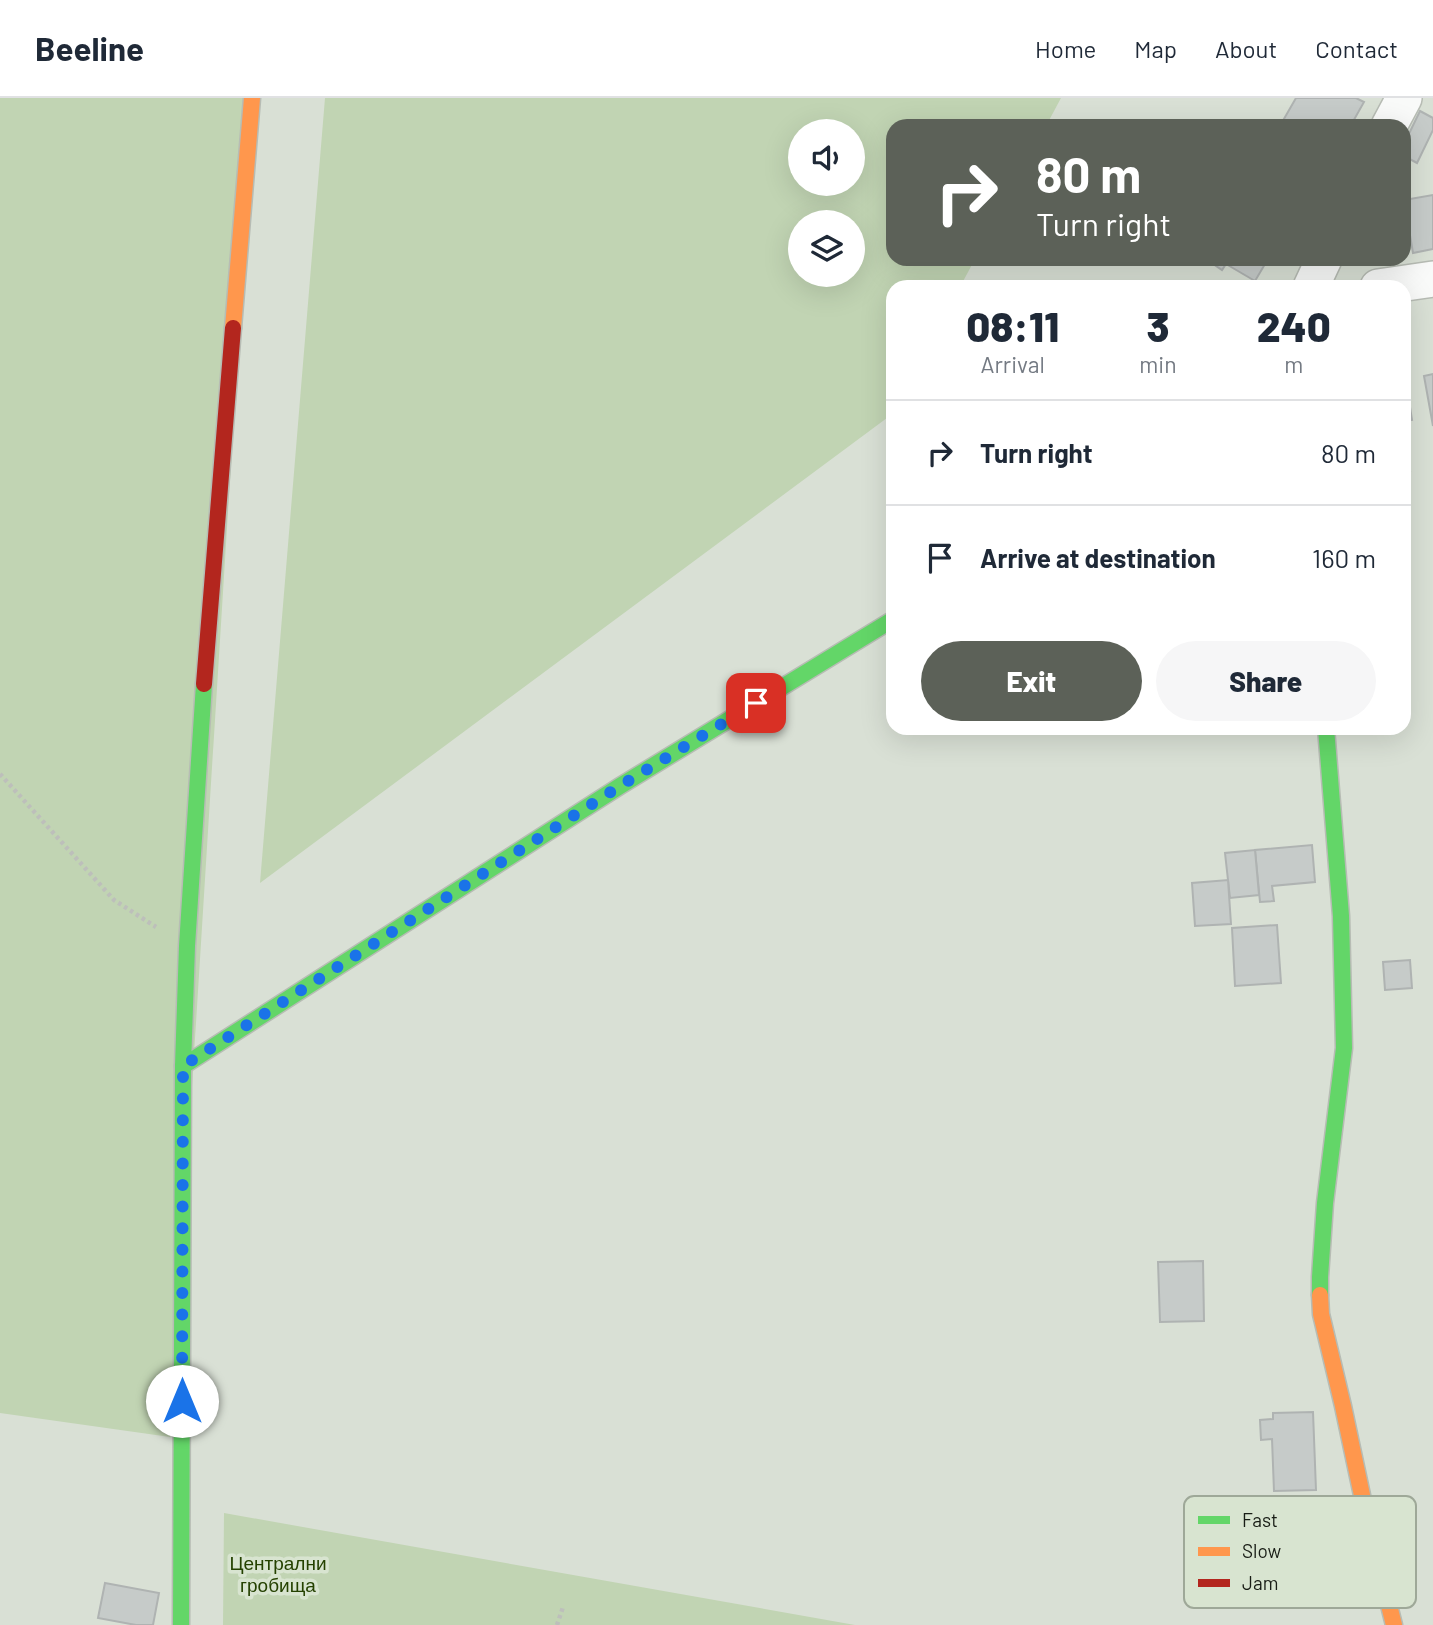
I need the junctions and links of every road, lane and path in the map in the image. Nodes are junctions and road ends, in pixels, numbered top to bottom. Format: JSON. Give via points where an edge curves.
{"nodes":[{"id":1,"x":252,"y":98,"type":"edge"},
{"id":2,"x":1404,"y":98,"type":"edge"},
{"id":3,"x":1392,"y":119,"type":"edge"},
{"id":4,"x":1433,"y":279,"type":"edge"},
{"id":5,"x":1411,"y":282,"type":"edge"},
{"id":6,"x":886,"y":624,"type":"edge"},
{"id":7,"x":1327,"y":735,"type":"edge"},
{"id":8,"x":0,"y":774,"type":"edge"},
{"id":9,"x":187,"y":946,"type":"junction"},
{"id":10,"x":183,"y":1066,"type":"junction"},
{"id":11,"x":1362,"y":1496,"type":"edge"},
{"id":12,"x":563,"y":1607,"type":"dead end"},
{"id":13,"x":1390,"y":1608,"type":"edge"},
{"id":14,"x":181,"y":1625,"type":"edge"},
{"id":15,"x":557,"y":1625,"type":"edge"},
{"id":16,"x":1394,"y":1625,"type":"edge"}],
"edges":[{"from":1,"to":9,"type":"street","via":[[208,625]]},
{"from":2,"to":3,"type":"street"},
{"from":4,"to":5,"type":"street"},
{"from":6,"to":10,"type":"street","via":[[620,786]]},
{"from":7,"to":11,"type":"street","via":[[1344,1048],[1325,1203],[1321,1314]]},
{"from":8,"to":9,"type":"path","via":[[114,900]]},
{"from":9,"to":10,"type":"street"},
{"from":10,"to":14,"type":"street"},
{"from":12,"to":15,"type":"path"},
{"from":13,"to":16,"type":"street"}]}
